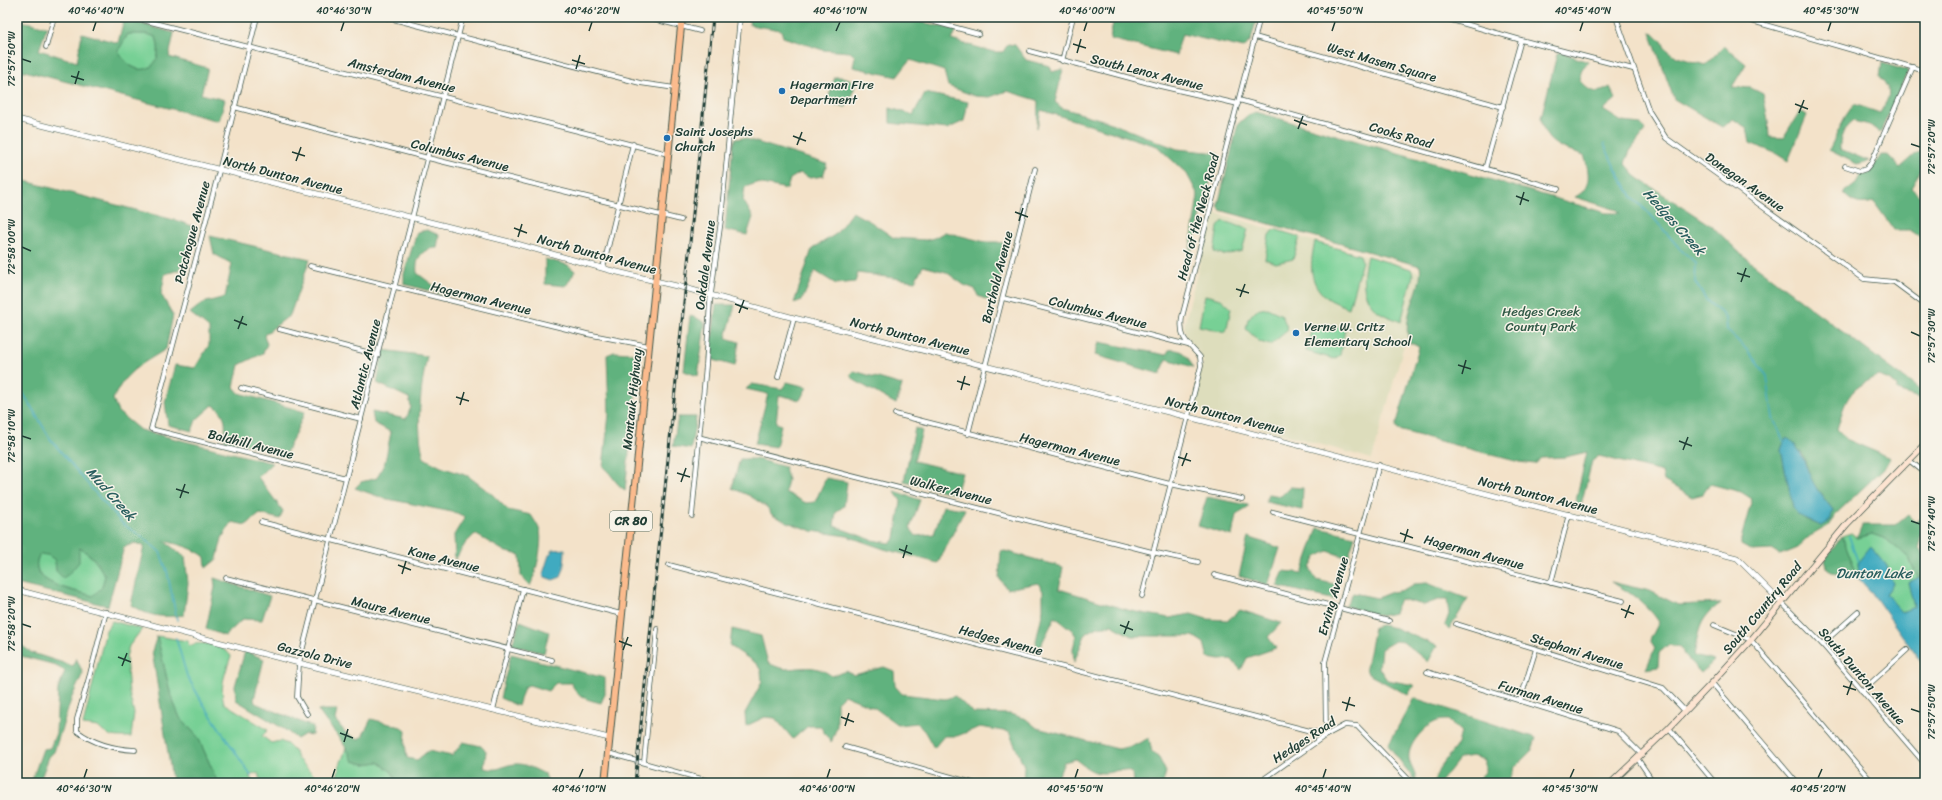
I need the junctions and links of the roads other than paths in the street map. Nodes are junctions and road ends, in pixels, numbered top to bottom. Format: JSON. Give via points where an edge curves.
{"nodes":[{"id":1,"x":54,"y":17,"type":"edge"},
{"id":2,"x":131,"y":17,"type":"edge"},
{"id":3,"x":257,"y":17,"type":"edge"},
{"id":4,"x":385,"y":17,"type":"edge"},
{"id":5,"x":463,"y":17,"type":"edge"},
{"id":6,"x":645,"y":17,"type":"edge"},
{"id":7,"x":682,"y":17,"type":"edge"},
{"id":8,"x":740,"y":17,"type":"edge"},
{"id":9,"x":916,"y":17,"type":"edge"},
{"id":10,"x":1074,"y":17,"type":"edge"},
{"id":11,"x":1260,"y":17,"type":"edge"},
{"id":12,"x":1441,"y":17,"type":"edge"},
{"id":13,"x":1616,"y":17,"type":"edge"},
{"id":14,"x":1738,"y":17,"type":"edge"},
{"id":15,"x":681,"y":26,"type":"junction"},
{"id":16,"x":700,"y":31,"type":"dead end"},
{"id":17,"x":979,"y":34,"type":"dead end"},
{"id":18,"x":459,"y":35,"type":"junction"},
{"id":19,"x":1255,"y":37,"type":"junction"},
{"id":20,"x":1521,"y":40,"type":"junction"},
{"id":21,"x":46,"y":47,"type":"dead end"},
{"id":22,"x":249,"y":47,"type":"junction"},
{"id":23,"x":1029,"y":51,"type":"dead end"},
{"id":24,"x":1062,"y":61,"type":"junction"},
{"id":25,"x":1913,"y":67,"type":"junction"},
{"id":26,"x":1633,"y":69,"type":"junction"},
{"id":27,"x":1925,"y":71,"type":"edge"},
{"id":28,"x":675,"y":88,"type":"junction"},
{"id":29,"x":443,"y":96,"type":"junction"},
{"id":30,"x":1238,"y":102,"type":"junction"},
{"id":31,"x":234,"y":107,"type":"junction"},
{"id":32,"x":1503,"y":107,"type":"junction"},
{"id":33,"x":17,"y":119,"type":"edge"},
{"id":34,"x":633,"y":144,"type":"junction"},
{"id":35,"x":668,"y":154,"type":"junction"},
{"id":36,"x":428,"y":158,"type":"junction"},
{"id":37,"x":1845,"y":166,"type":"dead end"},
{"id":38,"x":1035,"y":169,"type":"dead end"},
{"id":39,"x":1485,"y":169,"type":"junction"},
{"id":40,"x":219,"y":171,"type":"junction"},
{"id":41,"x":1558,"y":189,"type":"dead end"},
{"id":42,"x":619,"y":204,"type":"junction"},
{"id":43,"x":662,"y":215,"type":"junction"},
{"id":44,"x":412,"y":218,"type":"junction"},
{"id":45,"x":681,"y":220,"type":"dead end"},
{"id":46,"x":310,"y":266,"type":"dead end"},
{"id":47,"x":603,"y":268,"type":"junction"},
{"id":48,"x":655,"y":281,"type":"junction"},
{"id":49,"x":395,"y":288,"type":"junction"},
{"id":50,"x":711,"y":295,"type":"junction"},
{"id":51,"x":1003,"y":298,"type":"junction"},
{"id":52,"x":1925,"y":305,"type":"edge"},
{"id":53,"x":794,"y":318,"type":"junction"},
{"id":54,"x":279,"y":329,"type":"dead end"},
{"id":55,"x":1188,"y":345,"type":"junction"},
{"id":56,"x":649,"y":346,"type":"junction"},
{"id":57,"x":378,"y":355,"type":"junction"},
{"id":58,"x":986,"y":367,"type":"junction"},
{"id":59,"x":778,"y":377,"type":"dead end"},
{"id":60,"x":241,"y":388,"type":"dead end"},
{"id":61,"x":895,"y":414,"type":"dead end"},
{"id":62,"x":1188,"y":417,"type":"junction"},
{"id":63,"x":361,"y":419,"type":"junction"},
{"id":64,"x":151,"y":429,"type":"joint"},
{"id":65,"x":968,"y":434,"type":"junction"},
{"id":66,"x":698,"y":437,"type":"junction"},
{"id":67,"x":1925,"y":444,"type":"edge"},
{"id":68,"x":1909,"y":460,"type":"junction"},
{"id":69,"x":1379,"y":465,"type":"junction"},
{"id":70,"x":1925,"y":473,"type":"edge"},
{"id":71,"x":346,"y":478,"type":"junction"},
{"id":72,"x":1170,"y":484,"type":"junction"},
{"id":73,"x":1242,"y":499,"type":"dead end"},
{"id":74,"x":1273,"y":512,"type":"dead end"},
{"id":75,"x":1569,"y":514,"type":"junction"},
{"id":76,"x":692,"y":516,"type":"dead end"},
{"id":77,"x":261,"y":522,"type":"dead end"},
{"id":78,"x":1361,"y":534,"type":"junction"},
{"id":79,"x":330,"y":540,"type":"junction"},
{"id":80,"x":1152,"y":552,"type":"junction"},
{"id":81,"x":1198,"y":562,"type":"dead end"},
{"id":82,"x":670,"y":565,"type":"dead end"},
{"id":83,"x":1214,"y":575,"type":"dead end"},
{"id":84,"x":226,"y":578,"type":"dead end"},
{"id":85,"x":1551,"y":583,"type":"junction"},
{"id":86,"x":523,"y":589,"type":"junction"},
{"id":87,"x":17,"y":590,"type":"edge"},
{"id":88,"x":1142,"y":596,"type":"dead end"},
{"id":89,"x":315,"y":601,"type":"junction"},
{"id":90,"x":1623,"y":601,"type":"dead end"},
{"id":91,"x":1782,"y":603,"type":"junction"},
{"id":92,"x":1340,"y":608,"type":"junction"},
{"id":93,"x":106,"y":612,"type":"junction"},
{"id":94,"x":1858,"y":612,"type":"dead end"},
{"id":95,"x":622,"y":614,"type":"junction"},
{"id":96,"x":1389,"y":620,"type":"dead end"},
{"id":97,"x":1456,"y":624,"type":"dead end"},
{"id":98,"x":1714,"y":625,"type":"dead end"},
{"id":99,"x":657,"y":629,"type":"dead end"},
{"id":100,"x":1751,"y":640,"type":"junction"},
{"id":101,"x":1822,"y":644,"type":"junction"},
{"id":102,"x":507,"y":648,"type":"junction"},
{"id":103,"x":1536,"y":649,"type":"junction"},
{"id":104,"x":1907,"y":650,"type":"dead end"},
{"id":105,"x":552,"y":660,"type":"dead end"},
{"id":106,"x":299,"y":663,"type":"junction"},
{"id":107,"x":1427,"y":672,"type":"dead end"},
{"id":108,"x":1712,"y":683,"type":"junction"},
{"id":109,"x":1862,"y":691,"type":"junction"},
{"id":110,"x":1520,"y":701,"type":"junction"},
{"id":111,"x":493,"y":710,"type":"junction"},
{"id":112,"x":1685,"y":711,"type":"junction"},
{"id":113,"x":307,"y":714,"type":"dead end"},
{"id":114,"x":1669,"y":728,"type":"junction"},
{"id":115,"x":1326,"y":735,"type":"junction"},
{"id":116,"x":609,"y":738,"type":"junction"},
{"id":117,"x":845,"y":747,"type":"dead end"},
{"id":118,"x":135,"y":750,"type":"dead end"},
{"id":119,"x":608,"y":753,"type":"junction"},
{"id":120,"x":1639,"y":756,"type":"junction"},
{"id":121,"x":644,"y":762,"type":"junction"},
{"id":122,"x":1925,"y":764,"type":"edge"},
{"id":123,"x":605,"y":783,"type":"edge"},
{"id":124,"x":716,"y":783,"type":"edge"},
{"id":125,"x":973,"y":783,"type":"edge"},
{"id":126,"x":1258,"y":783,"type":"edge"},
{"id":127,"x":1412,"y":783,"type":"edge"},
{"id":128,"x":1611,"y":783,"type":"edge"},
{"id":129,"x":1654,"y":783,"type":"edge"},
{"id":130,"x":1715,"y":783,"type":"edge"},
{"id":131,"x":1797,"y":783,"type":"edge"},
{"id":132,"x":1873,"y":783,"type":"edge"}],
"edges":[{"from":1,"to":21,"type":"street"},
{"from":2,"to":22,"type":"street","name":"Amsterdam Avenue"},
{"from":3,"to":22,"type":"street","name":"Patchogue Avenue"},
{"from":4,"to":18,"type":"street"},
{"from":5,"to":18,"type":"street","name":"Atlantic Avenue"},
{"from":6,"to":15,"type":"street"},
{"from":7,"to":15,"type":"main road","name":"Montauk Highway","number":"CR 80"},
{"from":8,"to":50,"type":"street","name":"Oakdale Avenue","via":[[721,220]]},
{"from":9,"to":17,"type":"street"},
{"from":10,"to":24,"type":"street"},
{"from":11,"to":19,"type":"street","name":"Head of the Neck Road"},
{"from":12,"to":20,"type":"street"},
{"from":13,"to":26,"type":"street","name":"Donegan Avenue"},
{"from":14,"to":25,"type":"street"},
{"from":15,"to":16,"type":"street"},
{"from":15,"to":28,"type":"main road","name":"Montauk Highway","number":"CR 80"},
{"from":18,"to":28,"type":"street","via":[[640,83]]},
{"from":18,"to":29,"type":"street","name":"Atlantic Avenue"},
{"from":19,"to":30,"type":"street","name":"Head of the Neck Road"},
{"from":19,"to":32,"type":"street","name":"West Masem Square"},
{"from":20,"to":26,"type":"street"},
{"from":20,"to":32,"type":"street"},
{"from":22,"to":29,"type":"street","name":"Amsterdam Avenue"},
{"from":22,"to":31,"type":"street","name":"Patchogue Avenue"},
{"from":23,"to":24,"type":"street","name":"South Lenox Avenue"},
{"from":24,"to":30,"type":"street","name":"South Lenox Avenue"},
{"from":25,"to":27,"type":"street"},
{"from":25,"to":37,"type":"street","via":[[1871,163],[1860,171]]},
{"from":26,"to":52,"type":"street","name":"Donegan Avenue","via":[[1649,111],[1666,138],[1864,279],[1894,282]]},
{"from":28,"to":35,"type":"main road","name":"Montauk Highway","number":"CR 80"},
{"from":29,"to":34,"type":"street","name":"Amsterdam Avenue"},
{"from":29,"to":36,"type":"street","name":"Atlantic Avenue"},
{"from":30,"to":39,"type":"street","name":"Cooks Road"},
{"from":30,"to":55,"type":"street","name":"Head of the Neck Road","via":[[1182,317],[1182,337]]},
{"from":31,"to":36,"type":"street","name":"Columbus Avenue"},
{"from":31,"to":40,"type":"street","name":"Patchogue Avenue"},
{"from":32,"to":39,"type":"street"},
{"from":33,"to":40,"type":"street","name":"North Dunton Avenue"},
{"from":34,"to":35,"type":"street","name":"Amsterdam Avenue"},
{"from":34,"to":42,"type":"street"},
{"from":35,"to":43,"type":"main road","name":"Montauk Highway","number":"CR 80"},
{"from":36,"to":42,"type":"street","name":"Columbus Avenue"},
{"from":36,"to":44,"type":"street","name":"Atlantic Avenue"},
{"from":38,"to":51,"type":"street","name":"Barthold Avenue"},
{"from":39,"to":41,"type":"street","name":"Cooks Road"},
{"from":40,"to":44,"type":"street","name":"North Dunton Avenue"},
{"from":40,"to":64,"type":"street","name":"Patchogue Avenue"},
{"from":42,"to":43,"type":"street","name":"Columbus Avenue"},
{"from":42,"to":47,"type":"street"},
{"from":43,"to":45,"type":"street","name":"Columbus Avenue"},
{"from":43,"to":48,"type":"main road","name":"Montauk Highway","number":"CR 80"},
{"from":44,"to":47,"type":"street","name":"North Dunton Avenue"},
{"from":44,"to":49,"type":"street","name":"Atlantic Avenue"},
{"from":46,"to":49,"type":"street","name":"Hagerman Avenue"},
{"from":47,"to":48,"type":"street","name":"North Dunton Avenue"},
{"from":48,"to":50,"type":"street","name":"North Dunton Avenue"},
{"from":48,"to":56,"type":"main road","name":"Montauk Highway","number":"CR 80"},
{"from":49,"to":56,"type":"street","name":"Hagerman Avenue","via":[[587,334]]},
{"from":49,"to":57,"type":"street","name":"Atlantic Avenue"},
{"from":50,"to":53,"type":"street","name":"North Dunton Avenue"},
{"from":50,"to":66,"type":"street","name":"Oakdale Avenue"},
{"from":51,"to":55,"type":"street","name":"Columbus Avenue"},
{"from":51,"to":58,"type":"street","name":"Barthold Avenue"},
{"from":53,"to":58,"type":"street","name":"North Dunton Avenue"},
{"from":53,"to":59,"type":"street"},
{"from":54,"to":57,"type":"street"},
{"from":55,"to":62,"type":"street","name":"Head of the Neck Road","via":[[1200,357],[1201,366]]},
{"from":56,"to":95,"type":"main road","name":"Montauk Highway","number":"CR 80"},
{"from":57,"to":63,"type":"street","name":"Atlantic Avenue"},
{"from":58,"to":62,"type":"street","name":"North Dunton Avenue"},
{"from":58,"to":65,"type":"street","name":"Barthold Avenue"},
{"from":60,"to":63,"type":"street"},
{"from":61,"to":65,"type":"street","name":"Hagerman Avenue"},
{"from":62,"to":69,"type":"street","name":"North Dunton Avenue"},
{"from":62,"to":72,"type":"street","name":"Head of the Neck Road"},
{"from":63,"to":71,"type":"street","name":"Atlantic Avenue"},
{"from":64,"to":71,"type":"street","name":"Baldhill Avenue"},
{"from":65,"to":72,"type":"street","name":"Hagerman Avenue"},
{"from":66,"to":76,"type":"street","name":"Oakdale Avenue"},
{"from":66,"to":80,"type":"street","name":"Walker Avenue"},
{"from":67,"to":68,"type":"main road","name":"South Country Road"},
{"from":68,"to":70,"type":"street"},
{"from":68,"to":91,"type":"main road","name":"South Country Road","via":[[1847,524]]},
{"from":69,"to":75,"type":"street","name":"North Dunton Avenue"},
{"from":69,"to":78,"type":"street","name":"Erving Avenue"},
{"from":71,"to":79,"type":"street","name":"Atlantic Avenue"},
{"from":72,"to":73,"type":"street","name":"Hagerman Avenue"},
{"from":72,"to":80,"type":"street","name":"Head of the Neck Road"},
{"from":74,"to":78,"type":"street","name":"Hagerman Avenue"},
{"from":75,"to":85,"type":"street"},
{"from":75,"to":91,"type":"street","name":"North Dunton Avenue","via":[[1738,558]]},
{"from":77,"to":79,"type":"street","name":"Kane Avenue"},
{"from":78,"to":85,"type":"street","name":"Hagerman Avenue"},
{"from":78,"to":92,"type":"street","name":"Erving Avenue"},
{"from":79,"to":86,"type":"street","name":"Kane Avenue"},
{"from":79,"to":89,"type":"street","name":"Atlantic Avenue"},
{"from":80,"to":81,"type":"street","name":"Walker Avenue"},
{"from":80,"to":88,"type":"street","name":"Head of the Neck Road"},
{"from":82,"to":115,"type":"street","name":"Hedges Avenue"},
{"from":83,"to":92,"type":"street"},
{"from":84,"to":89,"type":"street","name":"Maure Avenue"},
{"from":85,"to":90,"type":"street","name":"Hagerman Avenue"},
{"from":86,"to":95,"type":"street","name":"Kane Avenue"},
{"from":86,"to":102,"type":"street"},
{"from":87,"to":93,"type":"street","name":"Gazzola Drive"},
{"from":89,"to":102,"type":"street","name":"Maure Avenue"},
{"from":89,"to":106,"type":"street","name":"Atlantic Avenue"},
{"from":91,"to":100,"type":"main road","name":"South Country Road"},
{"from":91,"to":101,"type":"street","name":"South Dunton Avenue"},
{"from":92,"to":96,"type":"street"},
{"from":92,"to":115,"type":"street","name":"Erving Avenue","via":[[1325,662]]},
{"from":93,"to":106,"type":"street","name":"Gazzola Drive"},
{"from":93,"to":118,"type":"street","via":[[77,719],[77,731],[85,738],[105,746]]},
{"from":94,"to":101,"type":"street"},
{"from":95,"to":116,"type":"main road","name":"Montauk Highway","number":"CR 80"},
{"from":97,"to":103,"type":"street","name":"Stephani Avenue"},
{"from":98,"to":100,"type":"street"},
{"from":99,"to":121,"type":"street"},
{"from":100,"to":108,"type":"main road","name":"South Country Road"},
{"from":100,"to":132,"type":"street"},
{"from":101,"to":109,"type":"street","name":"South Dunton Avenue"},
{"from":102,"to":105,"type":"street","name":"Maure Avenue"},
{"from":102,"to":111,"type":"street"},
{"from":103,"to":110,"type":"street"},
{"from":103,"to":112,"type":"street","name":"Stephani Avenue","via":[[1663,688]]},
{"from":104,"to":109,"type":"street"},
{"from":106,"to":111,"type":"street","name":"Gazzola Drive"},
{"from":106,"to":113,"type":"street","name":"Atlantic Avenue","via":[[297,697]]},
{"from":107,"to":110,"type":"street","name":"Furman Avenue"},
{"from":108,"to":112,"type":"main road","name":"South Country Road"},
{"from":108,"to":131,"type":"street"},
{"from":109,"to":122,"type":"street","name":"South Dunton Avenue"},
{"from":110,"to":120,"type":"street","name":"Furman Avenue","via":[[1618,731]]},
{"from":111,"to":116,"type":"street","name":"Gazzola Drive"},
{"from":112,"to":114,"type":"main road","name":"South Country Road"},
{"from":114,"to":120,"type":"main road","name":"South Country Road"},
{"from":114,"to":130,"type":"street"},
{"from":115,"to":126,"type":"street","name":"Hedges Road"},
{"from":115,"to":127,"type":"street","name":"Hedges Road","via":[[1345,725],[1357,726]]},
{"from":116,"to":119,"type":"main road","name":"Montauk Highway","number":"CR 80"},
{"from":117,"to":125,"type":"street"},
{"from":119,"to":121,"type":"street"},
{"from":119,"to":123,"type":"main road","name":"Montauk Highway","number":"CR 80"},
{"from":120,"to":128,"type":"main road","name":"South Country Road"},
{"from":120,"to":129,"type":"street","name":"Furman Avenue"},
{"from":121,"to":124,"type":"street"}]}
